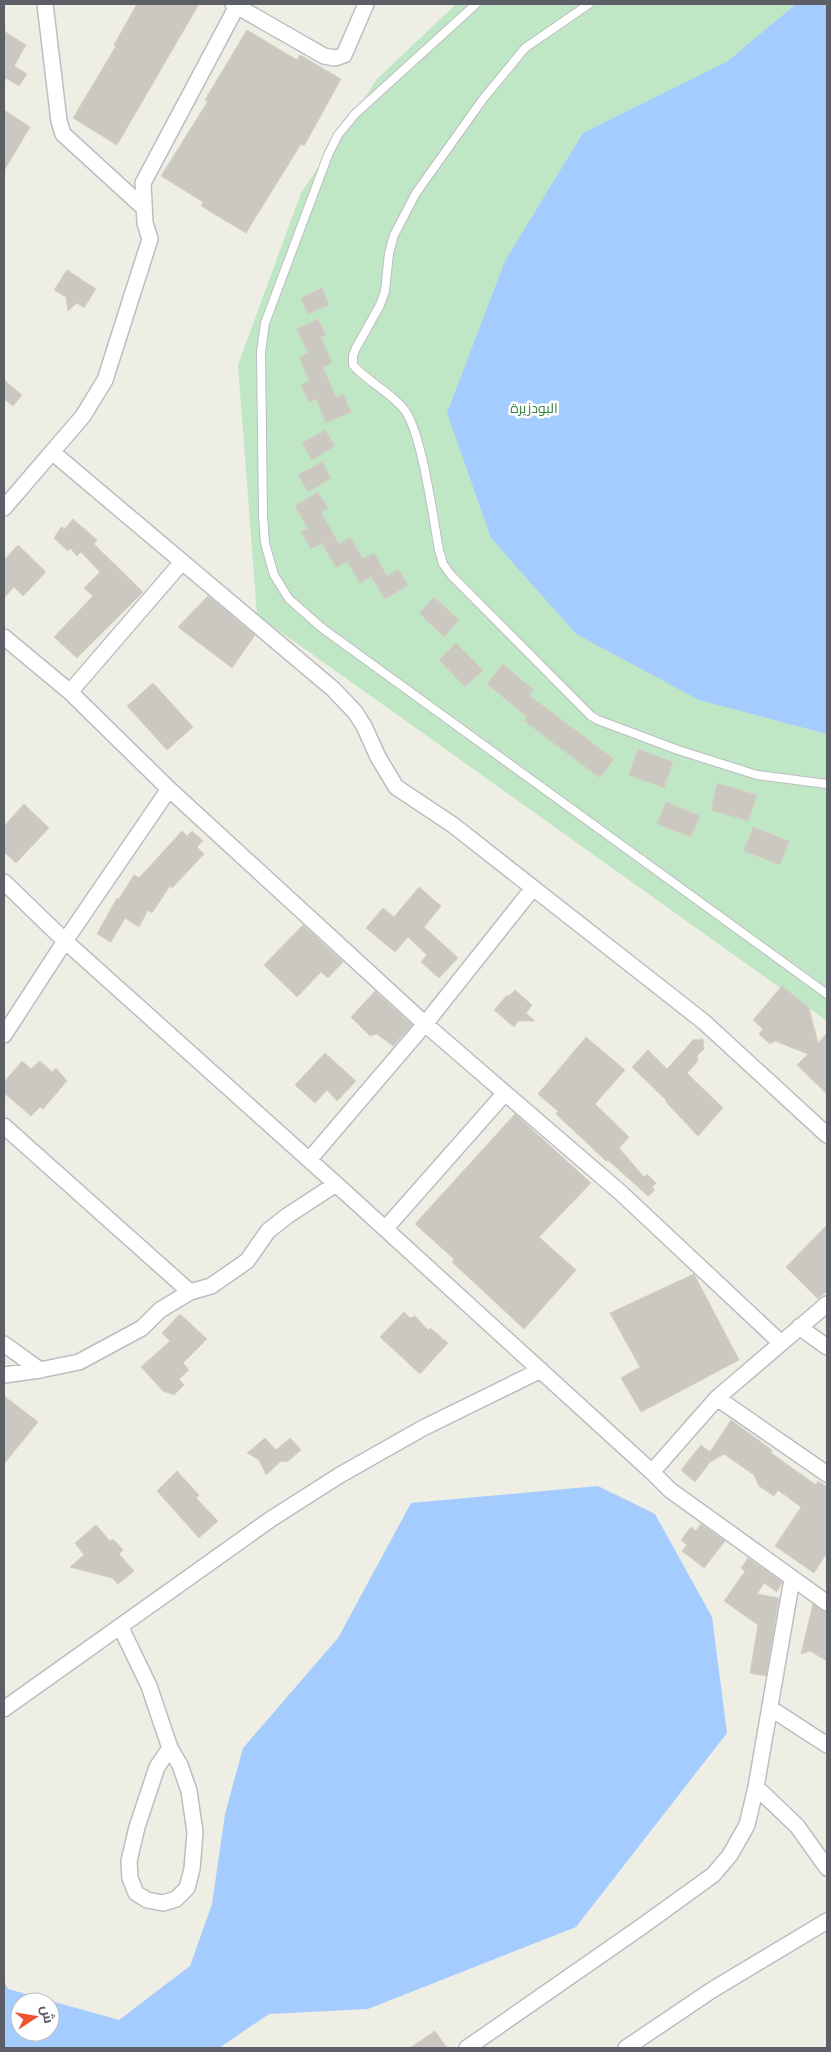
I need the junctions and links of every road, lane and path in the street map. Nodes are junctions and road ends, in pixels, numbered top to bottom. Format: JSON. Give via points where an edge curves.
{"nodes":[{"id":1,"x":45,"y":4,"type":"edge"},
{"id":2,"x":366,"y":4,"type":"edge"},
{"id":3,"x":476,"y":4,"type":"edge"},
{"id":4,"x":589,"y":4,"type":"edge"},
{"id":5,"x":235,"y":5,"type":"edge"},
{"id":6,"x":144,"y":208,"type":"junction"},
{"id":7,"x":52,"y":452,"type":"junction"},
{"id":8,"x":4,"y":508,"type":"edge"},
{"id":9,"x":182,"y":562,"type":"junction"},
{"id":10,"x":4,"y":637,"type":"edge"},
{"id":11,"x":70,"y":692,"type":"junction"},
{"id":12,"x":827,"y":784,"type":"edge"},
{"id":13,"x":169,"y":789,"type":"junction"},
{"id":14,"x":4,"y":882,"type":"edge"},
{"id":15,"x":534,"y":888,"type":"junction"},
{"id":16,"x":65,"y":941,"type":"junction"},
{"id":17,"x":827,"y":994,"type":"edge"},
{"id":18,"x":425,"y":1024,"type":"junction"},
{"id":19,"x":4,"y":1035,"type":"edge"},
{"id":20,"x":504,"y":1093,"type":"junction"},
{"id":21,"x":4,"y":1126,"type":"edge"},
{"id":22,"x":827,"y":1135,"type":"edge"},
{"id":23,"x":309,"y":1160,"type":"junction"},
{"id":24,"x":336,"y":1184,"type":"junction"},
{"id":25,"x":385,"y":1229,"type":"junction"},
{"id":26,"x":190,"y":1292,"type":"junction"},
{"id":27,"x":827,"y":1304,"type":"edge"},
{"id":28,"x":799,"y":1327,"type":"junction"},
{"id":29,"x":781,"y":1343,"type":"junction"},
{"id":30,"x":4,"y":1344,"type":"edge"},
{"id":31,"x":827,"y":1348,"type":"edge"},
{"id":32,"x":40,"y":1370,"type":"junction"},
{"id":33,"x":541,"y":1370,"type":"junction"},
{"id":34,"x":4,"y":1375,"type":"edge"},
{"id":35,"x":717,"y":1398,"type":"junction"},
{"id":36,"x":652,"y":1472,"type":"junction"},
{"id":37,"x":827,"y":1474,"type":"edge"},
{"id":38,"x":792,"y":1579,"type":"junction"},
{"id":39,"x":827,"y":1603,"type":"edge"},
{"id":40,"x":121,"y":1628,"type":"junction"},
{"id":41,"x":770,"y":1708,"type":"junction"},
{"id":42,"x":4,"y":1709,"type":"edge"},
{"id":43,"x":827,"y":1745,"type":"edge"},
{"id":44,"x":170,"y":1748,"type":"junction"},
{"id":45,"x":756,"y":1787,"type":"junction"},
{"id":46,"x":827,"y":1868,"type":"edge"},
{"id":47,"x":827,"y":1921,"type":"edge"},
{"id":48,"x":475,"y":2046,"type":"edge"},
{"id":49,"x":626,"y":2048,"type":"edge"}],
"edges":[{"from":1,"to":6,"type":"street","via":[[63,134]]},
{"from":2,"to":5,"type":"street","via":[[344,55],[335,58],[324,56]]},
{"from":3,"to":17,"type":"lane","via":[[355,114],[338,135],[264,323],[261,352],[263,515],[265,543],[274,575],[289,599],[322,628]]},
{"from":4,"to":12,"type":"lane","via":[[525,48],[483,99],[416,193],[394,235],[385,291],[356,348],[353,365],[385,389],[410,418],[443,564],[591,716],[678,750],[757,775]]},
{"from":5,"to":6,"type":"street","via":[[143,182]]},
{"from":6,"to":7,"type":"street","via":[[150,239],[105,380],[84,416]]},
{"from":7,"to":8,"type":"street"},
{"from":7,"to":9,"type":"street"},
{"from":9,"to":11,"type":"street"},
{"from":9,"to":15,"type":"street","via":[[333,688],[364,726],[396,787],[454,825]]},
{"from":10,"to":11,"type":"street"},
{"from":11,"to":13,"type":"street"},
{"from":13,"to":16,"type":"street"},
{"from":13,"to":18,"type":"street"},
{"from":14,"to":16,"type":"street"},
{"from":15,"to":18,"type":"street"},
{"from":15,"to":22,"type":"street","via":[[704,1022]]},
{"from":16,"to":19,"type":"street"},
{"from":16,"to":23,"type":"street"},
{"from":18,"to":20,"type":"street"},
{"from":18,"to":23,"type":"street"},
{"from":20,"to":25,"type":"street"},
{"from":20,"to":29,"type":"street","via":[[621,1193]]},
{"from":21,"to":26,"type":"street"},
{"from":23,"to":24,"type":"street"},
{"from":24,"to":25,"type":"street"},
{"from":24,"to":26,"type":"street","via":[[268,1231],[247,1261],[211,1286]]},
{"from":25,"to":33,"type":"street"},
{"from":26,"to":32,"type":"street","via":[[160,1310],[142,1328],[79,1362]]},
{"from":27,"to":28,"type":"street"},
{"from":28,"to":29,"type":"street"},
{"from":28,"to":31,"type":"street"},
{"from":29,"to":35,"type":"street"},
{"from":30,"to":32,"type":"street"},
{"from":32,"to":34,"type":"street"},
{"from":33,"to":36,"type":"street"},
{"from":33,"to":40,"type":"street","via":[[423,1428],[340,1475],[271,1520]]},
{"from":35,"to":36,"type":"street"},
{"from":35,"to":37,"type":"street"},
{"from":36,"to":38,"type":"street","via":[[670,1490]]},
{"from":38,"to":39,"type":"street"},
{"from":38,"to":41,"type":"street"},
{"from":40,"to":42,"type":"street"},
{"from":40,"to":44,"type":"street","via":[[149,1686]]},
{"from":41,"to":43,"type":"street"},
{"from":41,"to":45,"type":"street"},
{"from":44,"to":44,"type":"street","via":[[189,1791],[195,1832],[192,1869],[186,1888],[176,1899],[162,1903],[147,1900],[136,1893],[128,1861],[157,1767]]},
{"from":45,"to":46,"type":"street","via":[[797,1826]]},
{"from":45,"to":48,"type":"street","via":[[746,1825],[730,1855],[713,1875]]},
{"from":47,"to":49,"type":"street","via":[[712,1990]]}]}
